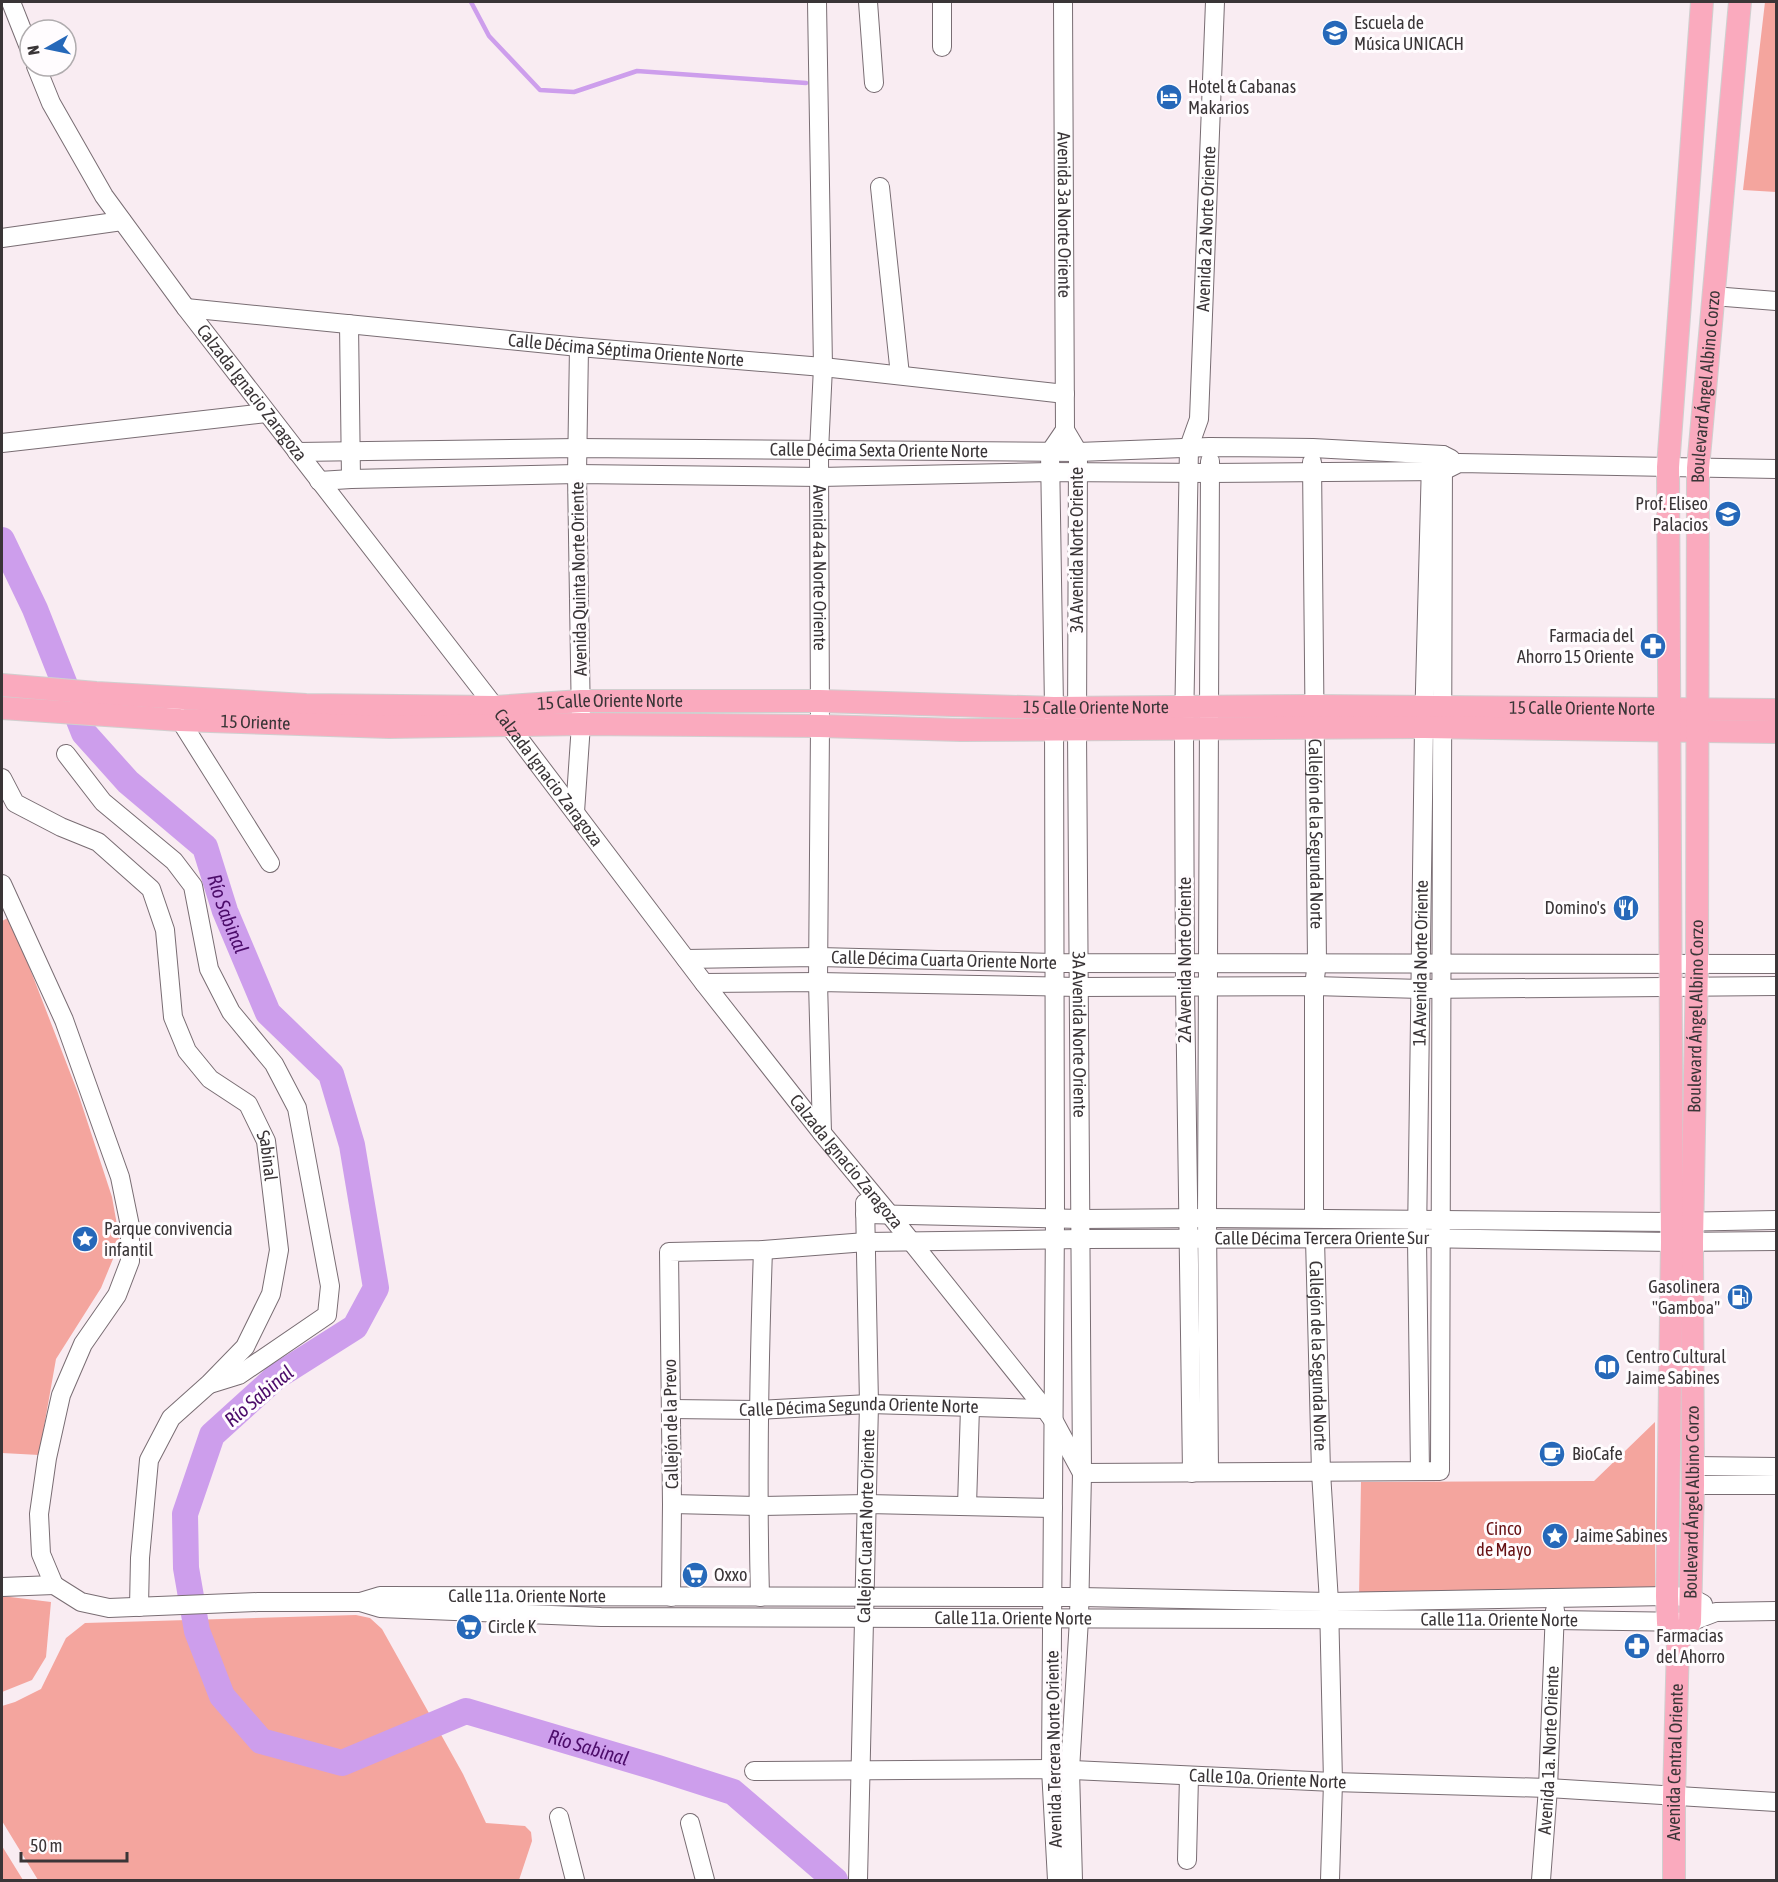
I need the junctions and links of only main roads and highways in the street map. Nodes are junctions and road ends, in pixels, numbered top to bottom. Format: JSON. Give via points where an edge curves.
{"nodes":[{"id":1,"x":1702,"y":2,"type":"edge"},
{"id":2,"x":1740,"y":2,"type":"edge"},
{"id":3,"x":8,"y":685,"type":"edge"},
{"id":4,"x":97,"y":704,"type":"junction"},
{"id":5,"x":10,"y":708,"type":"edge"},
{"id":6,"x":1776,"y":710,"type":"edge"},
{"id":7,"x":501,"y":716,"type":"junction"},
{"id":8,"x":1315,"y":717,"type":"junction"},
{"id":9,"x":1077,"y":718,"type":"junction"},
{"id":10,"x":1668,"y":720,"type":"junction"},
{"id":11,"x":1697,"y":720,"type":"junction"},
{"id":12,"x":1776,"y":732,"type":"edge"},
{"id":13,"x":1682,"y":1232,"type":"junction"},
{"id":14,"x":1678,"y":1643,"type":"junction"},
{"id":15,"x":1674,"y":1881,"type":"edge"}],
"edges":[{"from":1,"to":10,"type":"main road","name":"Boulevard Ángel Albino Corzo","via":[[1668,467]]},
{"from":2,"to":11,"type":"main road","name":"Boulevard Ángel Albino Corzo","via":[[1698,468]]},
{"from":3,"to":4,"type":"main road","name":"15 Oriente"},
{"from":4,"to":5,"type":"main road","name":"15 Oriente"},
{"from":4,"to":7,"type":"main road","name":"15 Oriente","via":[[167,697]]},
{"from":4,"to":7,"type":"main road","name":"15 Oriente","via":[[180,720],[389,727]]},
{"from":6,"to":11,"type":"main road"},
{"from":7,"to":9,"type":"main road","name":"15 Calle Oriente Norte","via":[[581,724],[961,730],[1054,730]]},
{"from":7,"to":9,"type":"main road","name":"15 Calle Oriente Norte","via":[[581,701],[820,701],[1054,708]]},
{"from":8,"to":9,"type":"main road","name":"15 Calle Oriente Norte","via":[[1184,706]]},
{"from":8,"to":9,"type":"main road","name":"15 Calle Oriente Norte","via":[[1209,729]]},
{"from":8,"to":10,"type":"main road","name":"15 Calle Oriente Norte"},
{"from":10,"to":11,"type":"main road","name":"15 Calle Oriente Norte"},
{"from":10,"to":13,"type":"main road","name":"Boulevard Ángel Albino Corzo","via":[[1670,975]]},
{"from":11,"to":12,"type":"main road"},
{"from":11,"to":13,"type":"main road","name":"Boulevard Ángel Albino Corzo","via":[[1697,963]]},
{"from":13,"to":14,"type":"main road","name":"Boulevard Ángel Albino Corzo","via":[[1667,1596],[1668,1623]]},
{"from":13,"to":14,"type":"main road","name":"Boulevard Ángel Albino Corzo","via":[[1694,1476],[1690,1622]]},
{"from":14,"to":15,"type":"main road","name":"Avenida Central Oriente"}]}
